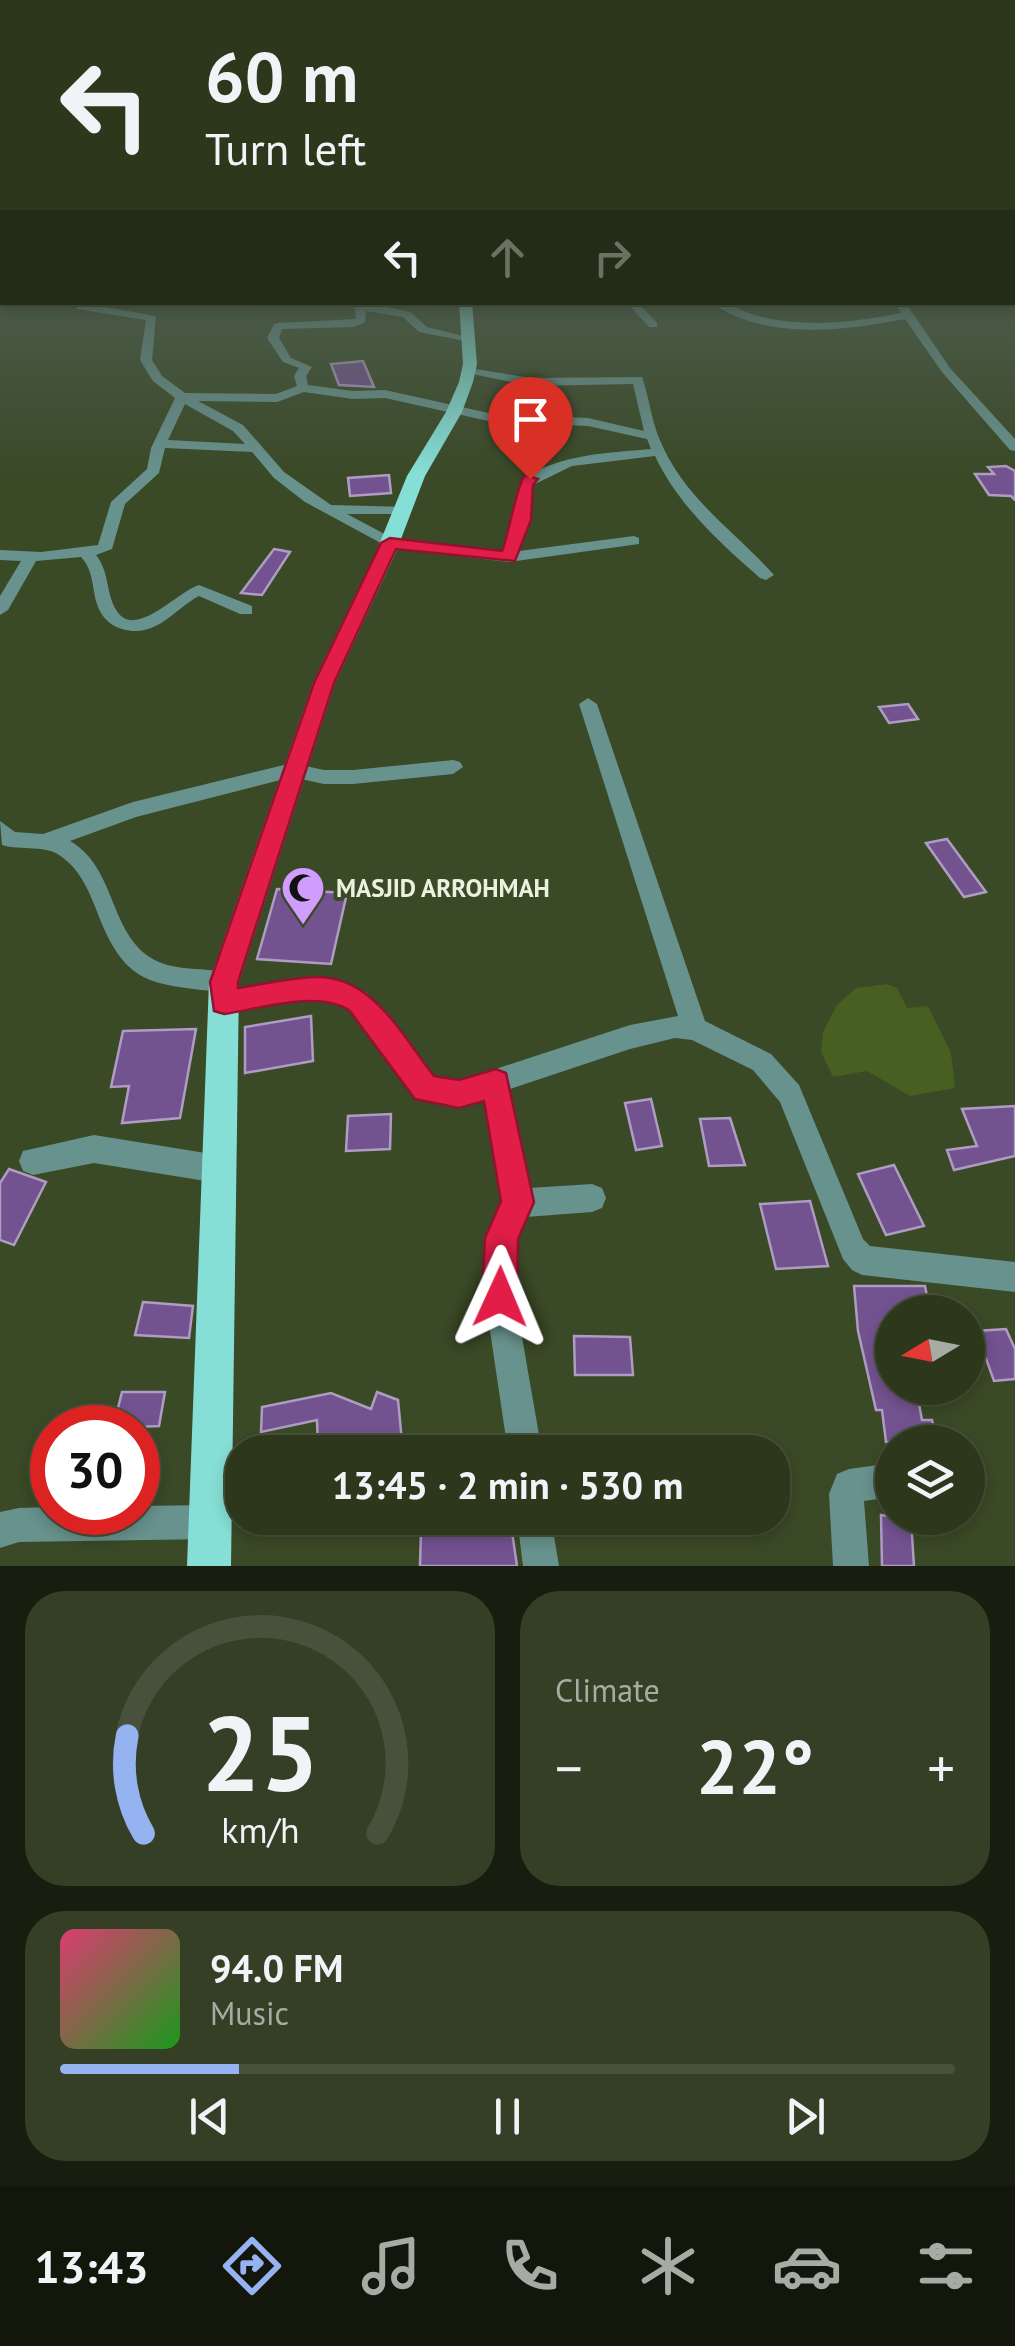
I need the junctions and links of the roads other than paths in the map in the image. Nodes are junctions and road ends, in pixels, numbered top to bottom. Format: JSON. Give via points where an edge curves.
{"nodes":[{"id":1,"x":150,"y":328,"type":"edge"},
{"id":2,"x":277,"y":328,"type":"edge"},
{"id":3,"x":421,"y":328,"type":"edge"},
{"id":4,"x":466,"y":328,"type":"edge"},
{"id":5,"x":916,"y":328,"type":"edge"},
{"id":6,"x":466,"y":338,"type":"junction"},
{"id":7,"x":469,"y":372,"type":"junction"},
{"id":8,"x":303,"y":388,"type":"junction"},
{"id":9,"x":182,"y":397,"type":"junction"},
{"id":10,"x":454,"y":412,"type":"junction"},
{"id":11,"x":649,"y":436,"type":"junction"},
{"id":12,"x":160,"y":444,"type":"junction"},
{"id":13,"x":1015,"y":447,"type":"edge"},
{"id":14,"x":255,"y":448,"type":"junction"},
{"id":15,"x":656,"y":452,"type":"junction"},
{"id":16,"x":330,"y":509,"type":"junction"},
{"id":17,"x":403,"y":510,"type":"junction"},
{"id":18,"x":634,"y":540,"type":"dead end"},
{"id":19,"x":390,"y":543,"type":"junction"},
{"id":20,"x":86,"y":553,"type":"junction"},
{"id":21,"x":0,"y":555,"type":"edge"},
{"id":22,"x":31,"y":557,"type":"junction"},
{"id":23,"x":509,"y":557,"type":"junction"},
{"id":24,"x":766,"y":575,"type":"dead end"},
{"id":25,"x":0,"y":610,"type":"edge"},
{"id":26,"x":246,"y":610,"type":"dead end"},
{"id":27,"x":588,"y":704,"type":"dead end"},
{"id":28,"x":453,"y":767,"type":"dead end"},
{"id":29,"x":292,"y":770,"type":"junction"},
{"id":30,"x":0,"y":829,"type":"edge"},
{"id":31,"x":49,"y":840,"type":"junction"},
{"id":32,"x":224,"y":992,"type":"junction"},
{"id":33,"x":695,"y":1029,"type":"junction"},
{"id":34,"x":496,"y":1083,"type":"junction"},
{"id":35,"x":33,"y":1161,"type":"dead end"},
{"id":36,"x":218,"y":1168,"type":"junction"},
{"id":37,"x":592,"y":1198,"type":"dead end"},
{"id":38,"x":518,"y":1202,"type":"junction"},
{"id":39,"x":1015,"y":1277,"type":"edge"},
{"id":40,"x":522,"y":1435,"type":"edge"},
{"id":41,"x":875,"y":1482,"type":"edge"},
{"id":42,"x":210,"y":1522,"type":"junction"},
{"id":43,"x":0,"y":1530,"type":"edge"},
{"id":44,"x":536,"y":1535,"type":"edge"},
{"id":45,"x":209,"y":1566,"type":"edge"},
{"id":46,"x":541,"y":1566,"type":"edge"},
{"id":47,"x":851,"y":1566,"type":"edge"}],
"edges":[{"from":1,"to":9,"type":"street","via":[[149,368]]},
{"from":2,"to":8,"type":"street","via":[[273,338],[285,359],[306,367]]},
{"from":3,"to":6,"type":"street"},
{"from":4,"to":6,"type":"main road"},
{"from":5,"to":13,"type":"street"},
{"from":6,"to":7,"type":"main road"},
{"from":7,"to":10,"type":"main road"},
{"from":7,"to":11,"type":"street","via":[[531,382],[635,379]]},
{"from":8,"to":9,"type":"street","via":[[276,398]]},
{"from":8,"to":10,"type":"street","via":[[384,394]]},
{"from":9,"to":12,"type":"street"},
{"from":9,"to":14,"type":"street","via":[[238,428]]},
{"from":10,"to":11,"type":"street","via":[[588,422]]},
{"from":10,"to":17,"type":"main road"},
{"from":11,"to":15,"type":"street"},
{"from":12,"to":14,"type":"street"},
{"from":12,"to":20,"type":"street","via":[[154,470],[118,502],[107,546]]},
{"from":14,"to":16,"type":"street","via":[[279,475]]},
{"from":15,"to":23,"type":"street","via":[[598,459],[530,479]]},
{"from":15,"to":24,"type":"street","via":[[718,534]]},
{"from":16,"to":17,"type":"street"},
{"from":16,"to":19,"type":"street"},
{"from":17,"to":19,"type":"main road"},
{"from":18,"to":23,"type":"street"},
{"from":19,"to":23,"type":"street"},
{"from":19,"to":29,"type":"main road","via":[[324,683]]},
{"from":20,"to":22,"type":"street"},
{"from":20,"to":26,"type":"street","via":[[100,569],[104,607],[120,623],[144,626],[199,590]]},
{"from":21,"to":22,"type":"street"},
{"from":22,"to":25,"type":"street"},
{"from":27,"to":33,"type":"street"},
{"from":28,"to":29,"type":"street","via":[[353,777]]},
{"from":29,"to":31,"type":"street","via":[[146,806]]},
{"from":29,"to":32,"type":"main road"},
{"from":30,"to":31,"type":"street","via":[[10,839]]},
{"from":31,"to":32,"type":"street","via":[[80,859],[140,964]]},
{"from":32,"to":34,"type":"street","via":[[332,990],[358,1001],[426,1089],[459,1094]]},
{"from":32,"to":36,"type":"main road"},
{"from":33,"to":34,"type":"street","via":[[630,1036]]},
{"from":33,"to":39,"type":"street","via":[[762,1062],[790,1094],[862,1260]]},
{"from":34,"to":38,"type":"street"},
{"from":35,"to":36,"type":"street","via":[[94,1149]]},
{"from":36,"to":42,"type":"main road"},
{"from":37,"to":38,"type":"street"},
{"from":38,"to":40,"type":"street","via":[[501,1238],[500,1297]]},
{"from":41,"to":47,"type":"street","via":[[849,1486],[846,1494]]},
{"from":42,"to":43,"type":"street"},
{"from":42,"to":45,"type":"main road"},
{"from":44,"to":46,"type":"street"}]}
